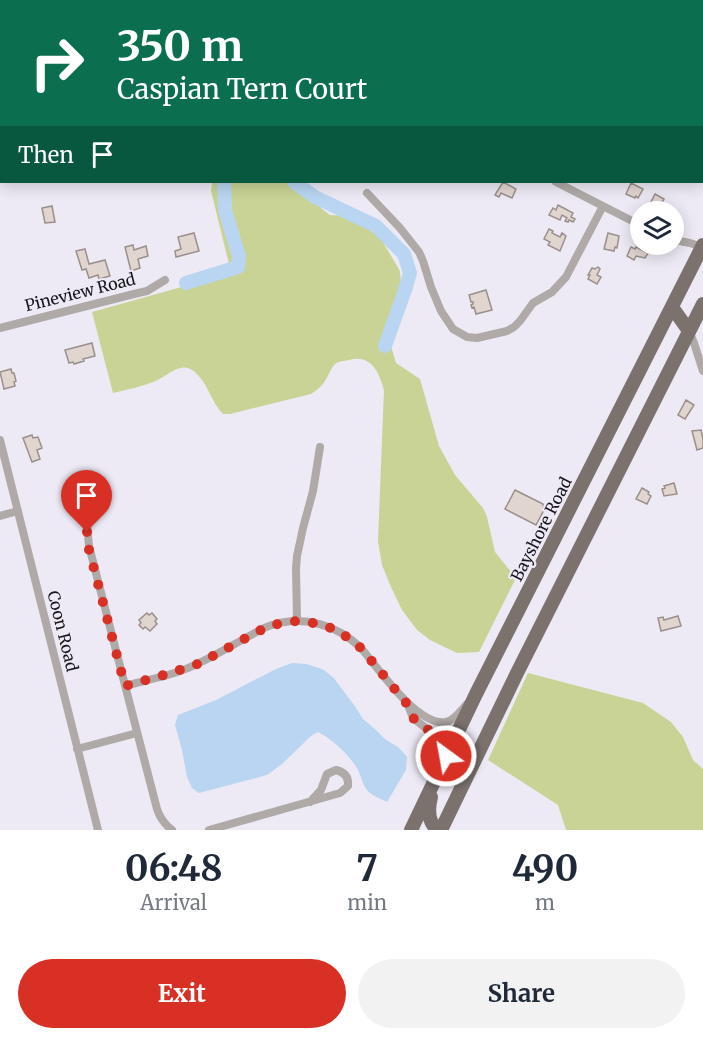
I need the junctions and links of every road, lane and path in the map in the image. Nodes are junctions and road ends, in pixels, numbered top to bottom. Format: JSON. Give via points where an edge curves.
{"nodes":[{"id":1,"x":558,"y":183,"type":"edge"},
{"id":2,"x":367,"y":193,"type":"dead end"},
{"id":3,"x":603,"y":206,"type":"junction"},
{"id":4,"x":630,"y":220,"type":"edge"},
{"id":5,"x":684,"y":242,"type":"edge"},
{"id":6,"x":702,"y":246,"type":"edge"},
{"id":7,"x":165,"y":280,"type":"dead end"},
{"id":8,"x":703,"y":304,"type":"edge"},
{"id":9,"x":672,"y":307,"type":"junction"},
{"id":10,"x":0,"y":328,"type":"edge"},
{"id":11,"x":689,"y":331,"type":"junction"},
{"id":12,"x":703,"y":371,"type":"edge"},
{"id":13,"x":0,"y":440,"type":"edge"},
{"id":14,"x":320,"y":447,"type":"dead end"},
{"id":15,"x":89,"y":498,"type":"dead end"},
{"id":16,"x":18,"y":511,"type":"junction"},
{"id":17,"x":0,"y":516,"type":"edge"},
{"id":18,"x":297,"y":621,"type":"junction"},
{"id":19,"x":125,"y":686,"type":"junction"},
{"id":20,"x":476,"y":694,"type":"junction"},
{"id":21,"x":407,"y":704,"type":"junction"},
{"id":22,"x":137,"y":733,"type":"junction"},
{"id":23,"x":77,"y":749,"type":"junction"},
{"id":24,"x":445,"y":759,"type":"junction"},
{"id":25,"x":310,"y":802,"type":"junction"},
{"id":26,"x":98,"y":830,"type":"edge"},
{"id":27,"x":172,"y":830,"type":"edge"},
{"id":28,"x":209,"y":830,"type":"edge"},
{"id":29,"x":411,"y":830,"type":"edge"},
{"id":30,"x":439,"y":830,"type":"edge"}],
"edges":[{"from":1,"to":3,"type":"street"},
{"from":2,"to":3,"type":"street","via":[[419,252],[441,311],[453,329],[477,338],[514,327],[533,303],[552,292],[566,277]]},
{"from":3,"to":4,"type":"street"},
{"from":5,"to":6,"type":"street"},
{"from":6,"to":9,"type":"main road","name":"Bayshore Road"},
{"from":7,"to":10,"type":"street","name":"Pineview Road","via":[[147,291]]},
{"from":8,"to":11,"type":"main road"},
{"from":9,"to":11,"type":"main road"},
{"from":9,"to":20,"type":"main road","name":"Bayshore Road"},
{"from":11,"to":12,"type":"street"},
{"from":11,"to":30,"type":"main road"},
{"from":13,"to":16,"type":"street","name":"Coon Road"},
{"from":14,"to":18,"type":"street","via":[[297,556]]},
{"from":15,"to":19,"type":"street","via":[[88,546]]},
{"from":16,"to":17,"type":"street"},
{"from":16,"to":23,"type":"street","name":"Coon Road"},
{"from":18,"to":19,"type":"street","via":[[272,625],[198,664]]},
{"from":18,"to":21,"type":"street","via":[[331,627],[355,642]]},
{"from":19,"to":22,"type":"street"},
{"from":20,"to":21,"type":"street","via":[[447,722],[433,721]]},
{"from":20,"to":24,"type":"main road","name":"Bayshore Road"},
{"from":21,"to":24,"type":"street","via":[[413,718],[440,739]]},
{"from":22,"to":23,"type":"street"},
{"from":22,"to":27,"type":"street","via":[[160,818]]},
{"from":23,"to":26,"type":"street","name":"Coon Road"},
{"from":24,"to":29,"type":"main road","name":"Bayshore Road"},
{"from":24,"to":30,"type":"main road","via":[[429,809],[432,824]]},
{"from":25,"to":25,"type":"street","via":[[321,790],[327,774],[343,772],[348,783],[345,790]]},
{"from":25,"to":28,"type":"street"}]}
